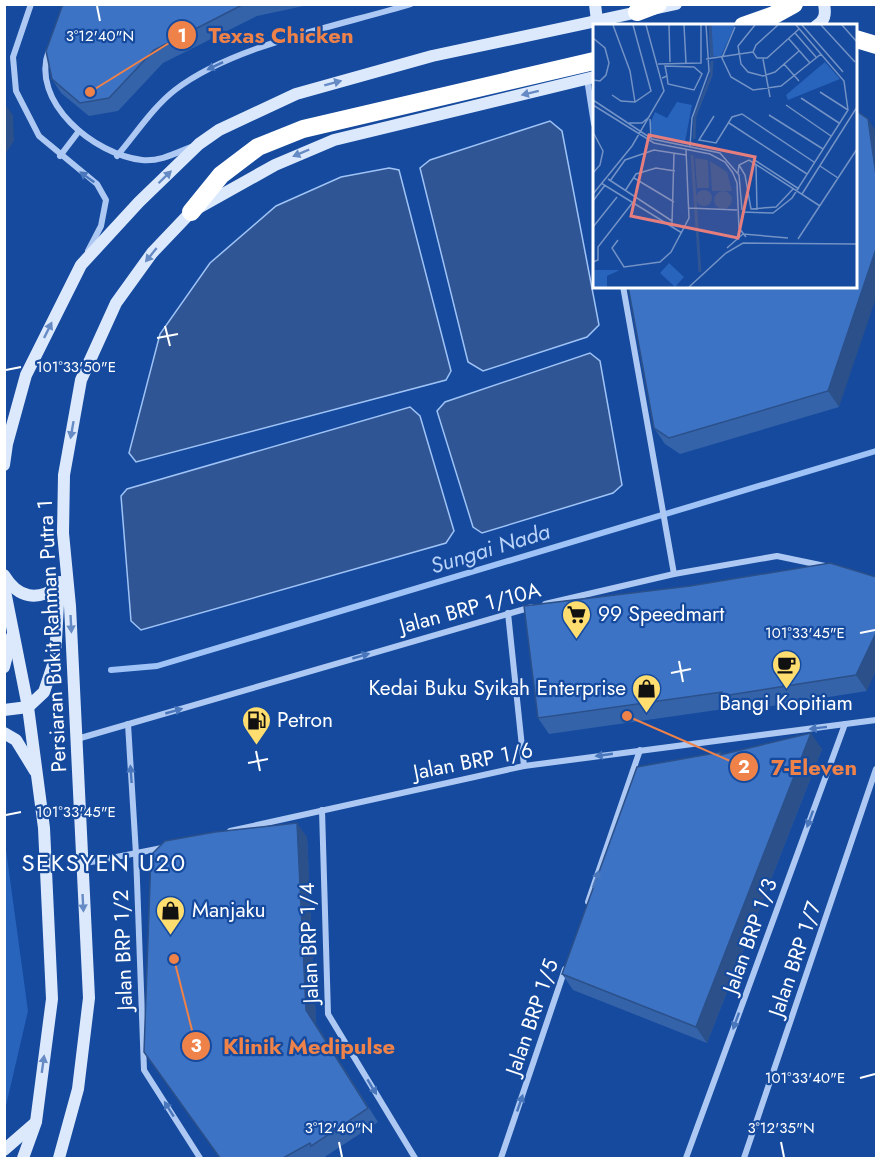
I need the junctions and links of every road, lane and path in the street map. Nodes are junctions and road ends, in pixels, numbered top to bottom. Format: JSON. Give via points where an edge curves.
{"nodes":[{"id":1,"x":31,"y":4,"type":"edge"},
{"id":2,"x":411,"y":4,"type":"edge"},
{"id":3,"x":595,"y":4,"type":"edge"},
{"id":4,"x":658,"y":4,"type":"edge"},
{"id":5,"x":676,"y":4,"type":"edge"},
{"id":6,"x":794,"y":4,"type":"edge"},
{"id":7,"x":824,"y":4,"type":"edge"},
{"id":8,"x":637,"y":12,"type":"junction"},
{"id":9,"x":597,"y":21,"type":"junction"},
{"id":10,"x":749,"y":24,"type":"edge"},
{"id":11,"x":819,"y":24,"type":"edge"},
{"id":12,"x":857,"y":40,"type":"edge"},
{"id":13,"x":52,"y":43,"type":"edge"},
{"id":14,"x":876,"y":45,"type":"edge"},
{"id":15,"x":593,"y":61,"type":"edge"},
{"id":16,"x":591,"y":78,"type":"edge"},
{"id":17,"x":593,"y":109,"type":"edge"},
{"id":18,"x":79,"y":131,"type":"junction"},
{"id":19,"x":199,"y":144,"type":"junction"},
{"id":20,"x":60,"y":156,"type":"junction"},
{"id":21,"x":117,"y":156,"type":"junction"},
{"id":22,"x":191,"y":212,"type":"junction"},
{"id":23,"x":81,"y":265,"type":"junction"},
{"id":24,"x":623,"y":288,"type":"edge"},
{"id":25,"x":4,"y":465,"type":"edge"},
{"id":26,"x":63,"y":533,"type":"junction"},
{"id":27,"x":832,"y":568,"type":"edge"},
{"id":28,"x":674,"y":574,"type":"junction"},
{"id":29,"x":4,"y":575,"type":"edge"},
{"id":30,"x":4,"y":586,"type":"edge"},
{"id":31,"x":59,"y":586,"type":"junction"},
{"id":32,"x":508,"y":613,"type":"junction"},
{"id":33,"x":14,"y":632,"type":"junction"},
{"id":34,"x":4,"y":667,"type":"edge"},
{"id":35,"x":28,"y":707,"type":"junction"},
{"id":36,"x":4,"y":711,"type":"edge"},
{"id":37,"x":876,"y":720,"type":"edge"},
{"id":38,"x":128,"y":724,"type":"junction"},
{"id":39,"x":845,"y":724,"type":"junction"},
{"id":40,"x":4,"y":733,"type":"edge"},
{"id":41,"x":77,"y":739,"type":"junction"},
{"id":42,"x":640,"y":750,"type":"junction"},
{"id":43,"x":524,"y":766,"type":"junction"},
{"id":44,"x":876,"y":770,"type":"edge"},
{"id":45,"x":37,"y":774,"type":"junction"},
{"id":46,"x":322,"y":810,"type":"junction"},
{"id":47,"x":223,"y":833,"type":"edge"},
{"id":48,"x":169,"y":846,"type":"edge"},
{"id":49,"x":136,"y":854,"type":"junction"},
{"id":50,"x":81,"y":864,"type":"junction"},
{"id":51,"x":584,"y":915,"type":"edge"},
{"id":52,"x":569,"y":958,"type":"edge"},
{"id":53,"x":36,"y":1122,"type":"junction"},
{"id":54,"x":4,"y":1150,"type":"edge"},
{"id":55,"x":23,"y":1158,"type":"edge"},
{"id":56,"x":60,"y":1158,"type":"edge"},
{"id":57,"x":200,"y":1158,"type":"edge"},
{"id":58,"x":415,"y":1158,"type":"edge"},
{"id":59,"x":501,"y":1158,"type":"edge"},
{"id":60,"x":686,"y":1158,"type":"edge"},
{"id":61,"x":744,"y":1158,"type":"edge"}],
"edges":[{"from":1,"to":20,"type":"street","via":[[13,57],[16,91],[39,136]]},
{"from":2,"to":21,"type":"street","one_way":true,"via":[[237,55],[204,71],[173,91]]},
{"from":3,"to":9,"type":"main road"},
{"from":4,"to":8,"type":"highway"},
{"from":5,"to":8,"type":"main road"},
{"from":6,"to":10,"type":"highway"},
{"from":7,"to":11,"type":"main road","via":[[826,14]]},
{"from":8,"to":9,"type":"main road"},
{"from":19,"to":9,"type":"main road","one_way":true,"via":[[219,130],[296,94],[432,56]]},
{"from":12,"to":14,"type":"highway"},
{"from":13,"to":18,"type":"street","via":[[44,63],[47,87],[60,110]]},
{"from":15,"to":22,"type":"highway","via":[[303,129],[258,147],[221,175]]},
{"from":16,"to":17,"type":"street"},
{"from":16,"to":22,"type":"main road","name":"Persiaran Bukit Rahman Putra 1","one_way":true,"via":[[334,140],[275,165]]},
{"from":18,"to":20,"type":"street"},
{"from":18,"to":21,"type":"street"},
{"from":19,"to":21,"type":"street","via":[[145,160]]},
{"from":23,"to":19,"type":"main road","one_way":true},
{"from":23,"to":20,"type":"street","one_way":true,"via":[[101,226],[106,200],[97,184]]},
{"from":22,"to":26,"type":"main road","name":"Persiaran Bukit Rahman Putra 1","one_way":true,"via":[[152,253],[116,303],[81,380],[64,475]]},
{"from":25,"to":23,"type":"main road","one_way":true,"via":[[26,375]]},
{"from":24,"to":28,"type":"street"},
{"from":26,"to":31,"type":"main road"},
{"from":26,"to":41,"type":"main road","name":"Persiaran Bukit Rahman Putra 1","one_way":true},
{"from":27,"to":28,"type":"street","name":"Jalan BRP 1/10A","via":[[777,556]]},
{"from":28,"to":32,"type":"street","name":"Jalan BRP 1/10A"},
{"from":29,"to":31,"type":"main road","via":[[21,594],[31,597]]},
{"from":30,"to":33,"type":"main road","name":"Persiaran Bukit Rahman Putra 1"},
{"from":31,"to":35,"type":"main road","via":[[55,659],[44,692]]},
{"from":38,"to":32,"type":"street","name":"Jalan BRP 1/10A","one_way":true},
{"from":32,"to":43,"type":"street"},
{"from":33,"to":34,"type":"main road"},
{"from":33,"to":35,"type":"main road","name":"Persiaran Bukit Rahman Putra 1"},
{"from":35,"to":36,"type":"main road"},
{"from":35,"to":45,"type":"main road","name":"Persiaran Bukit Rahman Putra 1"},
{"from":37,"to":39,"type":"street","name":"Jalan BRP 1/6"},
{"from":38,"to":41,"type":"street","name":"Jalan BRP 1/10A"},
{"from":49,"to":38,"type":"street","name":"Jalan BRP 1/2","one_way":true},
{"from":39,"to":42,"type":"street","name":"Jalan BRP 1/6","one_way":true},
{"from":39,"to":60,"type":"street","name":"Jalan BRP 1/3","one_way":true},
{"from":40,"to":45,"type":"main road","via":[[16,740]]},
{"from":41,"to":50,"type":"main road","name":"Persiaran Bukit Rahman Putra 1"},
{"from":42,"to":43,"type":"street","name":"Jalan BRP 1/6","one_way":true},
{"from":51,"to":42,"type":"street","one_way":true},
{"from":43,"to":46,"type":"street","name":"Jalan BRP 1/6"},
{"from":44,"to":61,"type":"street","name":"Jalan BRP 1/7"},
{"from":53,"to":45,"type":"main road","name":"Persiaran Bukit Rahman Putra 1","one_way":true,"via":[[52,999],[44,828]]},
{"from":46,"to":47,"type":"street","name":"Jalan BRP 1/6"},
{"from":46,"to":58,"type":"street","name":"Jalan BRP 1/4","one_way":true,"via":[[328,1014]]},
{"from":48,"to":49,"type":"street"},
{"from":49,"to":50,"type":"street"},
{"from":57,"to":49,"type":"street","name":"Jalan BRP 1/2","one_way":true,"via":[[144,1070]]},
{"from":50,"to":56,"type":"main road","name":"Persiaran Bukit Rahman Putra 1","one_way":true,"via":[[89,998],[78,1089]]},
{"from":59,"to":52,"type":"street","name":"Jalan BRP 1/5","one_way":true},
{"from":53,"to":54,"type":"main road"},
{"from":53,"to":55,"type":"main road","name":"Persiaran Bukit Rahman Putra 1"}]}
